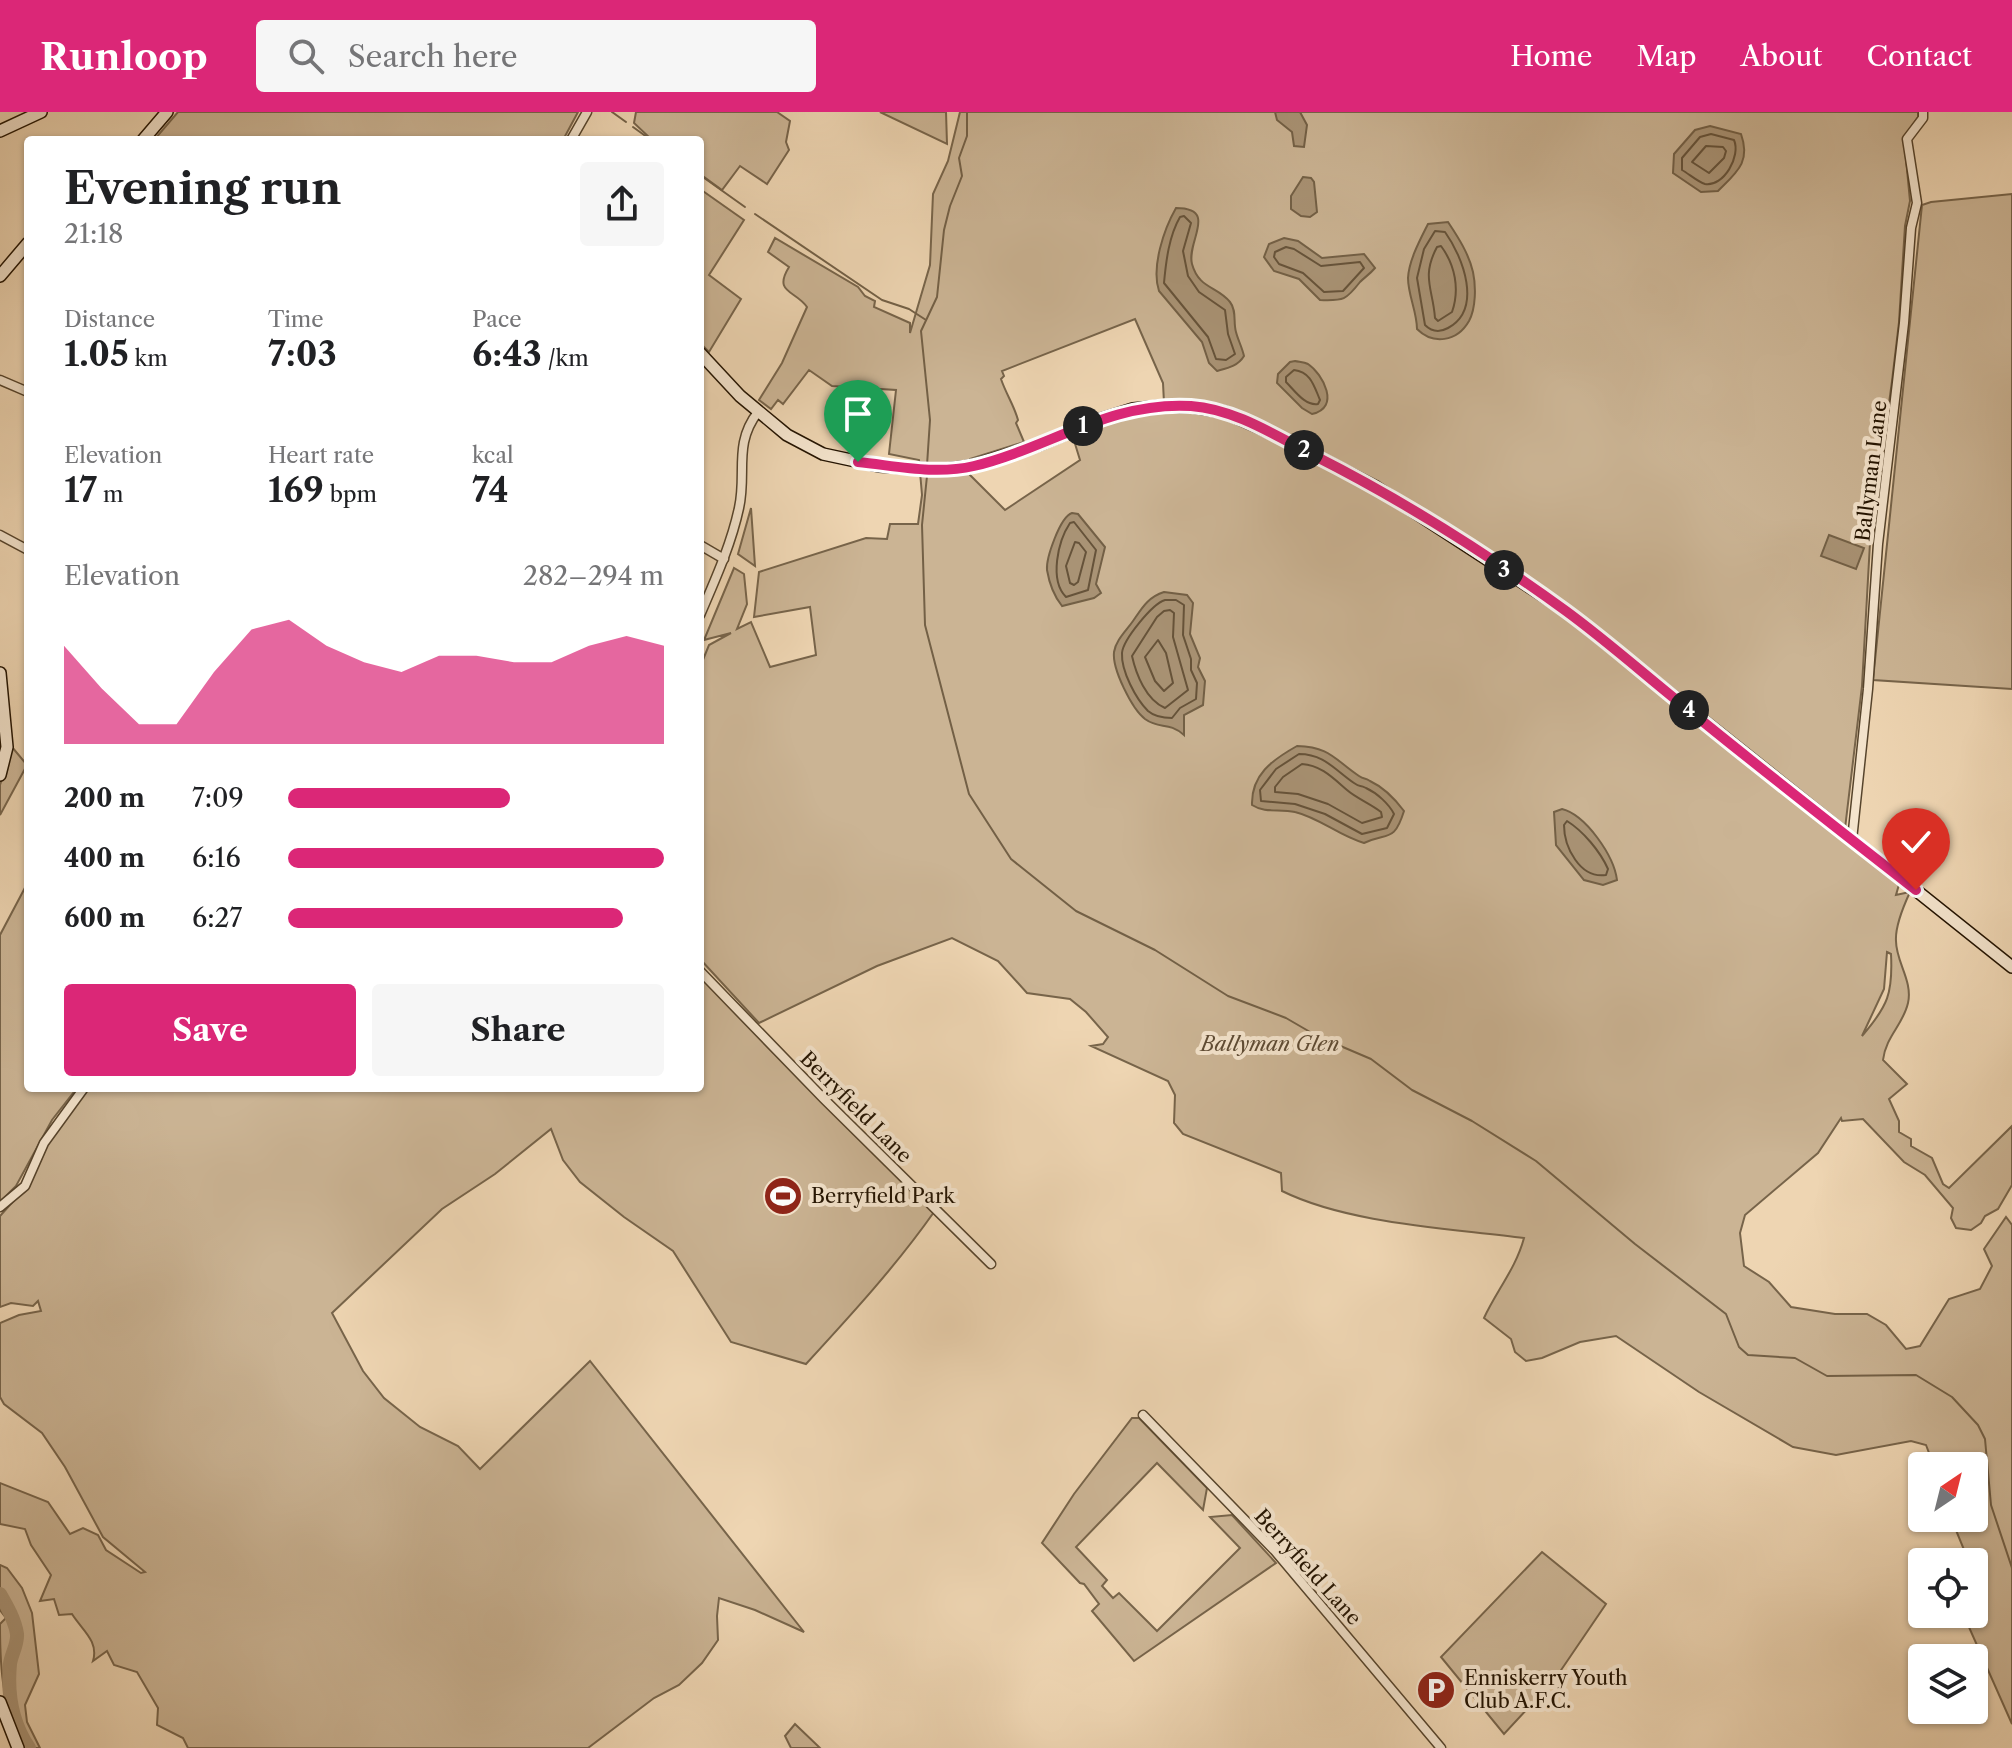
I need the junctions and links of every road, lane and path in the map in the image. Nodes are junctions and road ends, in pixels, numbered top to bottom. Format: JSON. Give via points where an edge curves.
{"nodes":[{"id":1,"x":41,"y":112,"type":"edge"},
{"id":2,"x":167,"y":112,"type":"edge"},
{"id":3,"x":587,"y":112,"type":"edge"},
{"id":4,"x":1923,"y":112,"type":"edge"},
{"id":5,"x":0,"y":131,"type":"edge"},
{"id":6,"x":146,"y":136,"type":"edge"},
{"id":7,"x":573,"y":136,"type":"edge"},
{"id":8,"x":24,"y":248,"type":"edge"},
{"id":9,"x":0,"y":276,"type":"edge"},
{"id":10,"x":704,"y":357,"type":"edge"},
{"id":11,"x":0,"y":380,"type":"edge"},
{"id":12,"x":24,"y":390,"type":"edge"},
{"id":13,"x":758,"y":412,"type":"junction"},
{"id":14,"x":0,"y":535,"type":"edge"},
{"id":15,"x":24,"y":548,"type":"edge"},
{"id":16,"x":704,"y":548,"type":"edge"},
{"id":17,"x":724,"y":559,"type":"junction"},
{"id":18,"x":704,"y":606,"type":"edge"},
{"id":19,"x":0,"y":673,"type":"edge"},
{"id":20,"x":0,"y":775,"type":"edge"},
{"id":21,"x":1852,"y":840,"type":"junction"},
{"id":22,"x":2012,"y":967,"type":"edge"},
{"id":23,"x":704,"y":975,"type":"edge"},
{"id":24,"x":81,"y":1092,"type":"edge"},
{"id":25,"x":0,"y":1207,"type":"edge"},
{"id":26,"x":991,"y":1264,"type":"dead end"},
{"id":27,"x":1143,"y":1415,"type":"dead end"},
{"id":28,"x":0,"y":1702,"type":"edge"},
{"id":29,"x":18,"y":1748,"type":"edge"},
{"id":30,"x":1441,"y":1748,"type":"edge"}],
"edges":[{"from":1,"to":5,"type":"street"},
{"from":2,"to":6,"type":"street"},
{"from":3,"to":7,"type":"street"},
{"from":4,"to":21,"type":"street","name":"Ballyman Lane","via":[[1907,139],[1917,203],[1878,544]]},
{"from":8,"to":9,"type":"street"},
{"from":10,"to":13,"type":"street"},
{"from":11,"to":12,"type":"street"},
{"from":13,"to":17,"type":"street","via":[[745,433],[740,505]]},
{"from":13,"to":21,"type":"street","via":[[823,454],[912,470],[1003,458],[1133,409],[1179,406],[1224,412],[1376,487],[1565,610]]},
{"from":14,"to":15,"type":"street"},
{"from":16,"to":17,"type":"street"},
{"from":17,"to":18,"type":"street"},
{"from":19,"to":20,"type":"street","via":[[7,747]]},
{"from":21,"to":22,"type":"street"},
{"from":23,"to":26,"type":"street","name":"Berryfield Lane"},
{"from":24,"to":25,"type":"street","via":[[44,1143],[25,1186]]},
{"from":27,"to":30,"type":"street","name":"Berryfield Lane","via":[[1275,1551]]},
{"from":28,"to":29,"type":"street"}]}
